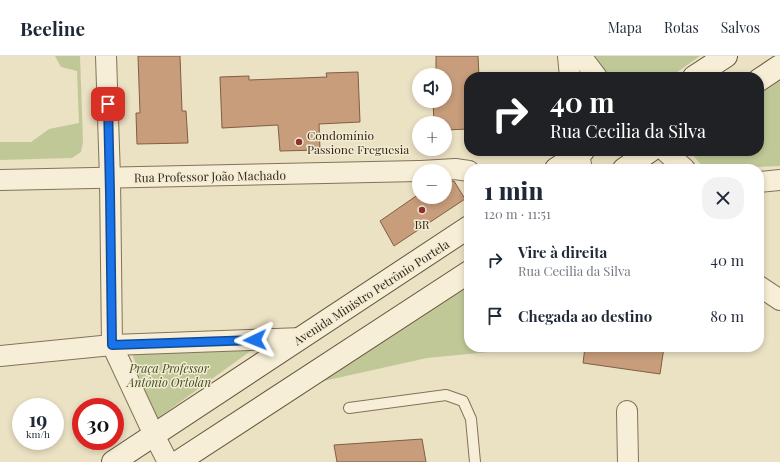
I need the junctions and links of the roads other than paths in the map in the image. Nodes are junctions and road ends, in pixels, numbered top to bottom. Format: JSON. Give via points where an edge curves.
{"nodes":[{"id":1,"x":106,"y":56,"type":"edge"},
{"id":2,"x":568,"y":56,"type":"edge"},
{"id":3,"x":581,"y":56,"type":"edge"},
{"id":4,"x":726,"y":56,"type":"edge"},
{"id":5,"x":780,"y":66,"type":"edge"},
{"id":6,"x":570,"y":72,"type":"edge"},
{"id":7,"x":593,"y":72,"type":"edge"},
{"id":8,"x":702,"y":72,"type":"edge"},
{"id":9,"x":764,"y":77,"type":"edge"},
{"id":10,"x":580,"y":156,"type":"edge"},
{"id":11,"x":643,"y":156,"type":"edge"},
{"id":12,"x":671,"y":156,"type":"edge"},
{"id":13,"x":565,"y":164,"type":"edge"},
{"id":14,"x":631,"y":164,"type":"edge"},
{"id":15,"x":679,"y":164,"type":"edge"},
{"id":16,"x":452,"y":169,"type":"edge"},
{"id":17,"x":464,"y":170,"type":"edge"},
{"id":18,"x":412,"y":171,"type":"edge"},
{"id":19,"x":110,"y":178,"type":"junction"},
{"id":20,"x":0,"y":180,"type":"edge"},
{"id":21,"x":780,"y":180,"type":"edge"},
{"id":22,"x":764,"y":182,"type":"edge"},
{"id":23,"x":464,"y":230,"type":"edge"},
{"id":24,"x":464,"y":275,"type":"edge"},
{"id":25,"x":764,"y":289,"type":"edge"},
{"id":26,"x":780,"y":300,"type":"edge"},
{"id":27,"x":302,"y":338,"type":"junction"},
{"id":28,"x":112,"y":345,"type":"junction"},
{"id":29,"x":0,"y":356,"type":"edge"},
{"id":30,"x":349,"y":408,"type":"dead end"},
{"id":31,"x":627,"y":411,"type":"dead end"},
{"id":32,"x":154,"y":435,"type":"junction"},
{"id":33,"x":113,"y":462,"type":"edge"},
{"id":34,"x":168,"y":462,"type":"edge"},
{"id":35,"x":178,"y":462,"type":"edge"},
{"id":36,"x":475,"y":462,"type":"edge"},
{"id":37,"x":628,"y":462,"type":"edge"}],
"edges":[{"from":1,"to":19,"type":"street"},
{"from":2,"to":6,"type":"street"},
{"from":3,"to":7,"type":"street"},
{"from":4,"to":8,"type":"main road"},
{"from":5,"to":9,"type":"main road"},
{"from":10,"to":13,"type":"main road"},
{"from":11,"to":14,"type":"main road"},
{"from":12,"to":15,"type":"street"},
{"from":16,"to":17,"type":"street","name":"Rua Professor João Machado"},
{"from":18,"to":19,"type":"street","name":"Rua Professor João Machado"},
{"from":19,"to":20,"type":"street","name":"Rua Professor João Machado"},
{"from":19,"to":28,"type":"street"},
{"from":21,"to":22,"type":"street"},
{"from":23,"to":27,"type":"main road","name":"Avenida Ministro Petrônio Portela"},
{"from":24,"to":35,"type":"main road"},
{"from":25,"to":26,"type":"street"},
{"from":27,"to":28,"type":"street"},
{"from":27,"to":32,"type":"main road","name":"Avenida Ministro Petrônio Portela"},
{"from":28,"to":29,"type":"street"},
{"from":28,"to":32,"type":"street"},
{"from":30,"to":36,"type":"lane","via":[[446,395],[463,401],[471,419]]},
{"from":31,"to":37,"type":"street"},
{"from":32,"to":33,"type":"main road","name":"Avenida Ministro Petrônio Portela"},
{"from":32,"to":34,"type":"street"}]}
